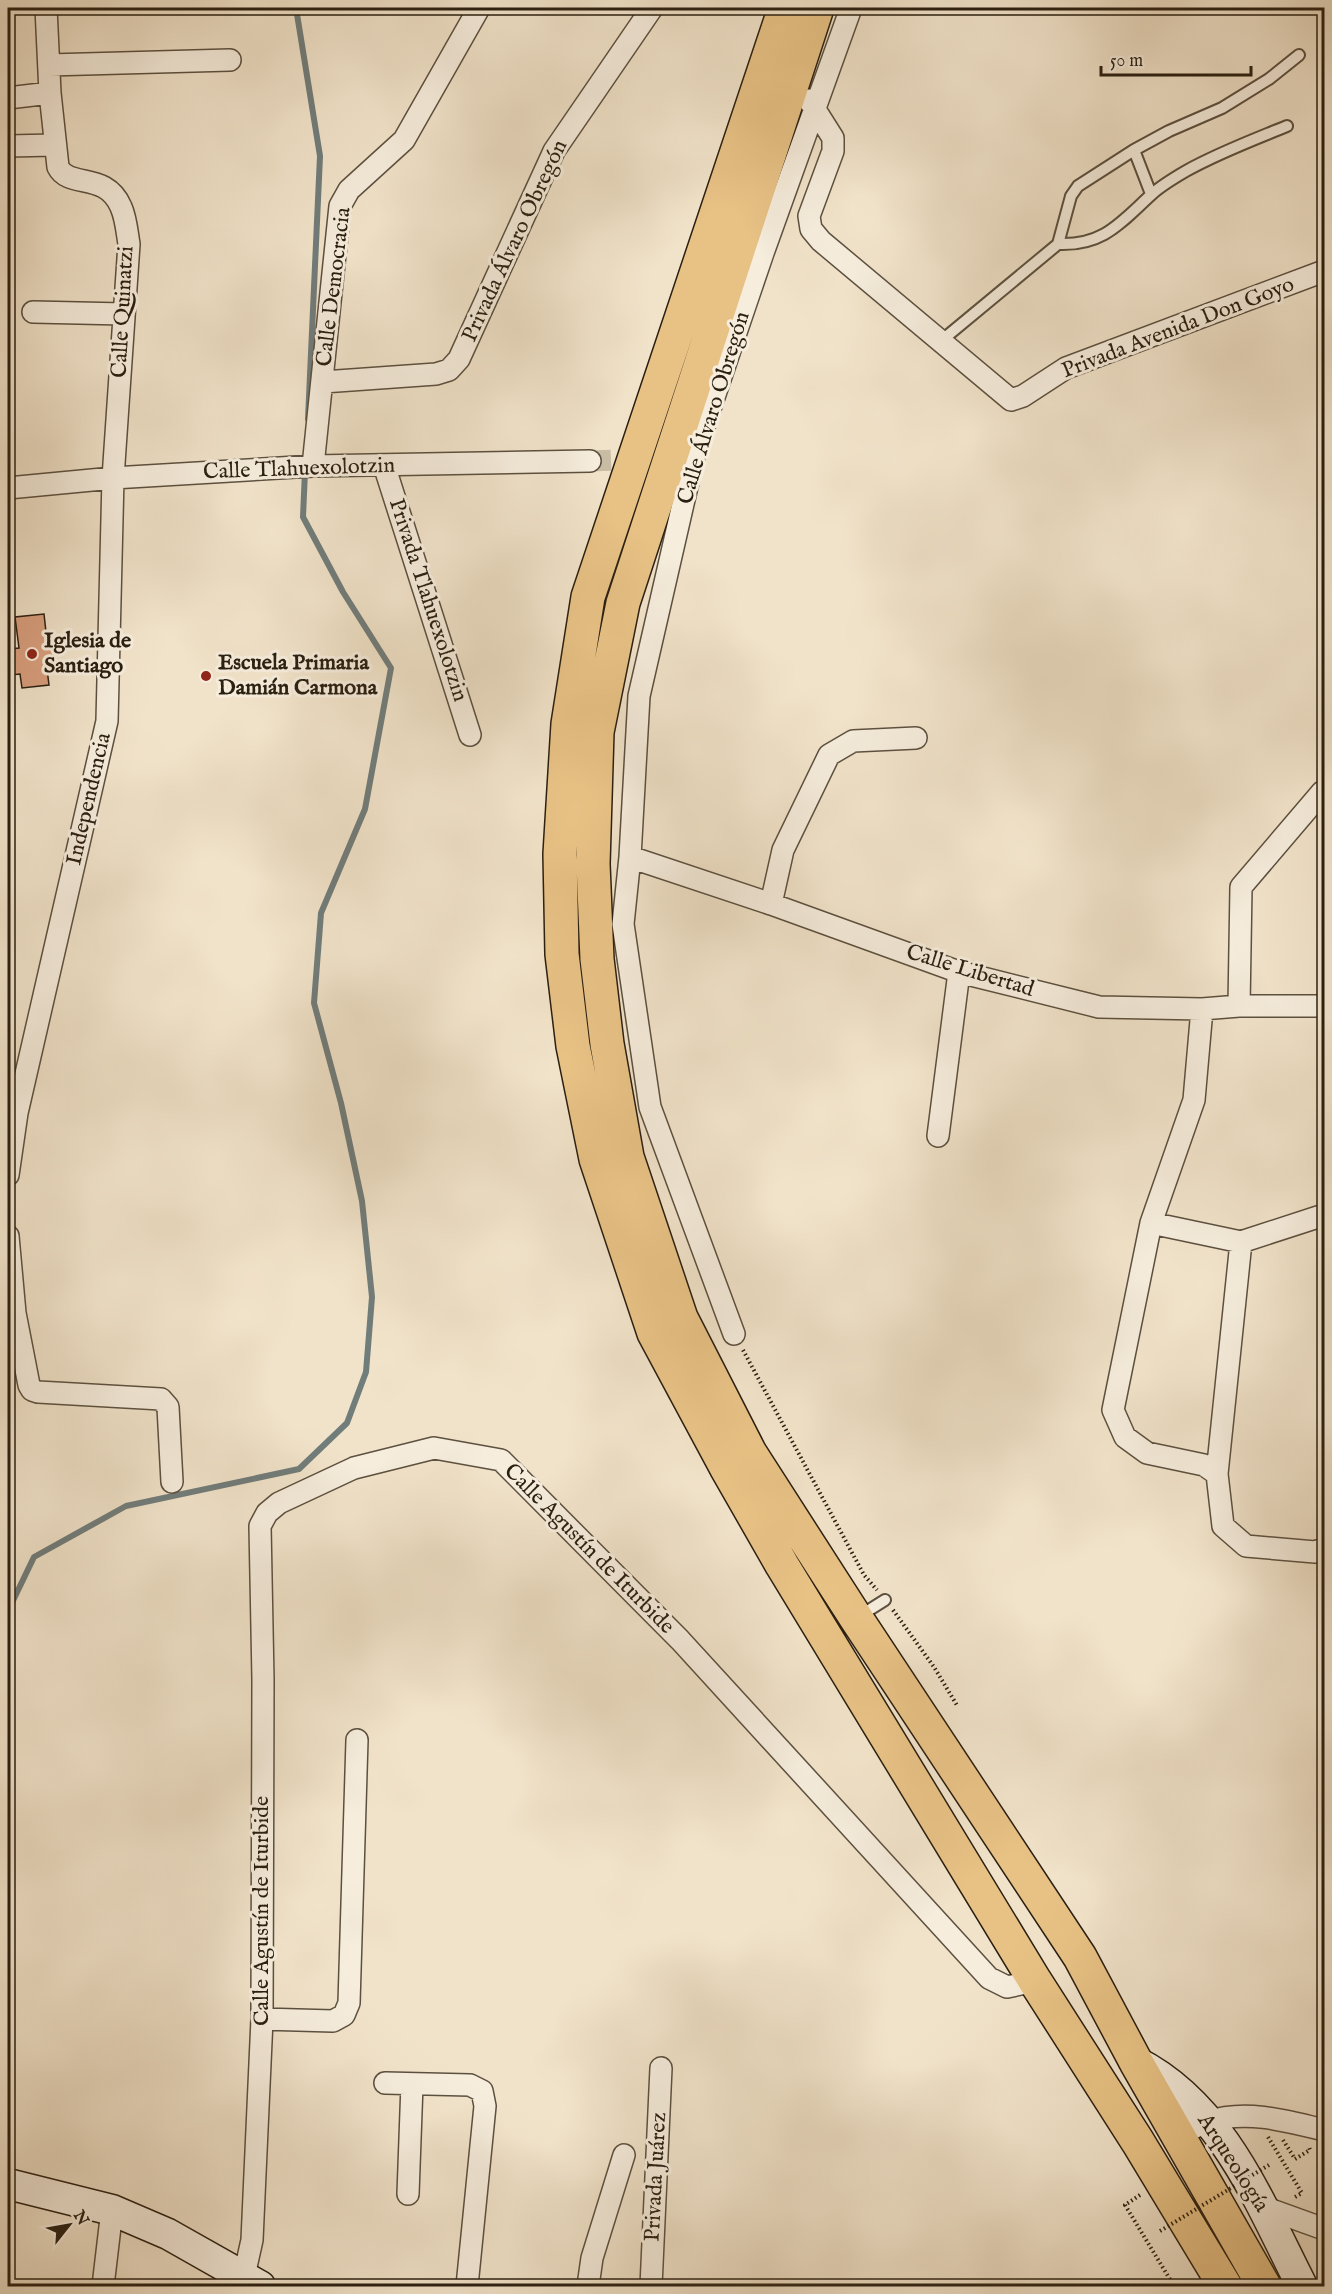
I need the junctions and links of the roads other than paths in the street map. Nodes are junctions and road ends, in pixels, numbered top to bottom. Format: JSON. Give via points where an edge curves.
{"nodes":[{"id":1,"x":46,"y":8,"type":"edge"},
{"id":2,"x":479,"y":8,"type":"edge"},
{"id":3,"x":652,"y":8,"type":"edge"},
{"id":4,"x":823,"y":12,"type":"edge"},
{"id":5,"x":1299,"y":55,"type":"dead end"},
{"id":6,"x":230,"y":60,"type":"dead end"},
{"id":7,"x":49,"y":65,"type":"junction"},
{"id":8,"x":794,"y":81,"type":"junction"},
{"id":9,"x":50,"y":93,"type":"junction"},
{"id":10,"x":8,"y":98,"type":"edge"},
{"id":11,"x":815,"y":108,"type":"junction"},
{"id":12,"x":1287,"y":126,"type":"dead end"},
{"id":13,"x":54,"y":145,"type":"junction"},
{"id":14,"x":8,"y":146,"type":"edge"},
{"id":15,"x":1134,"y":150,"type":"junction"},
{"id":16,"x":1151,"y":195,"type":"junction"},
{"id":17,"x":1058,"y":244,"type":"junction"},
{"id":18,"x":1324,"y":271,"type":"edge"},
{"id":19,"x":33,"y":312,"type":"dead end"},
{"id":20,"x":124,"y":314,"type":"junction"},
{"id":21,"x":941,"y":341,"type":"junction"},
{"id":22,"x":323,"y":382,"type":"junction"},
{"id":23,"x":590,"y":461,"type":"tunnel mouth"},
{"id":24,"x":384,"y":465,"type":"junction"},
{"id":25,"x":313,"y":466,"type":"junction"},
{"id":26,"x":114,"y":478,"type":"junction"},
{"id":27,"x":8,"y":488,"type":"edge"},
{"id":28,"x":470,"y":735,"type":"dead end"},
{"id":29,"x":916,"y":738,"type":"dead end"},
{"id":30,"x":1322,"y":792,"type":"dead end"},
{"id":31,"x":630,"y":857,"type":"junction"},
{"id":32,"x":771,"y":904,"type":"junction"},
{"id":33,"x":959,"y":972,"type":"junction"},
{"id":34,"x":1239,"y":1006,"type":"junction"},
{"id":35,"x":1324,"y":1006,"type":"edge"},
{"id":36,"x":1202,"y":1009,"type":"junction"},
{"id":37,"x":12,"y":1114,"type":"edge"},
{"id":38,"x":938,"y":1136,"type":"dead end"},
{"id":39,"x":8,"y":1175,"type":"edge"},
{"id":40,"x":1324,"y":1215,"type":"edge"},
{"id":41,"x":1151,"y":1223,"type":"junction"},
{"id":42,"x":8,"y":1236,"type":"edge"},
{"id":43,"x":1241,"y":1242,"type":"junction"},
{"id":44,"x":734,"y":1334,"type":"road end"},
{"id":45,"x":14,"y":1346,"type":"edge"},
{"id":46,"x":1217,"y":1474,"type":"junction"},
{"id":47,"x":172,"y":1482,"type":"dead end"},
{"id":48,"x":1324,"y":1549,"type":"edge"},
{"id":49,"x":885,"y":1599,"type":"road end"},
{"id":50,"x":856,"y":1618,"type":"junction"},
{"id":51,"x":357,"y":1740,"type":"dead end"},
{"id":52,"x":1035,"y":1982,"type":"junction"},
{"id":53,"x":262,"y":2019,"type":"junction"},
{"id":54,"x":1136,"y":2062,"type":"junction"},
{"id":55,"x":661,"y":2068,"type":"dead end"},
{"id":56,"x":385,"y":2083,"type":"dead end"},
{"id":57,"x":412,"y":2084,"type":"junction"},
{"id":58,"x":1208,"y":2121,"type":"junction"},
{"id":59,"x":1324,"y":2130,"type":"edge"},
{"id":60,"x":1178,"y":2136,"type":"junction"},
{"id":61,"x":624,"y":2155,"type":"dead end"},
{"id":62,"x":8,"y":2184,"type":"edge"},
{"id":63,"x":408,"y":2194,"type":"dead end"},
{"id":64,"x":1277,"y":2204,"type":"junction"},
{"id":65,"x":112,"y":2210,"type":"junction"},
{"id":66,"x":1324,"y":2229,"type":"edge"},
{"id":67,"x":252,"y":2281,"type":"edge"},
{"id":68,"x":103,"y":2286,"type":"edge"},
{"id":69,"x":468,"y":2286,"type":"edge"},
{"id":70,"x":588,"y":2286,"type":"edge"},
{"id":71,"x":651,"y":2286,"type":"edge"},
{"id":72,"x":1225,"y":2286,"type":"edge"},
{"id":73,"x":1264,"y":2286,"type":"edge"},
{"id":74,"x":1302,"y":2286,"type":"edge"}],
"edges":[{"from":1,"to":7,"type":"street","name":"Calle Quinatzi"},
{"from":2,"to":22,"type":"street","name":"Calle Democracia","via":[[404,140],[349,190],[340,206]]},
{"from":3,"to":22,"type":"street","name":"Privada Álvaro Obregón","via":[[554,151],[459,359],[449,370],[436,374]]},
{"from":4,"to":8,"type":"highway"},
{"from":4,"to":11,"type":"street","name":"Calle Álvaro Obregón"},
{"from":4,"to":52,"type":"highway","via":[[588,597],[568,724],[560,854],[562,954],[570,1023],[596,1159],[654,1333],[782,1565]]},
{"from":5,"to":15,"type":"lane","via":[[1269,80],[1222,108]]},
{"from":6,"to":7,"type":"street"},
{"from":7,"to":9,"type":"street","name":"Calle Quinatzi"},
{"from":8,"to":11,"type":"street"},
{"from":8,"to":50,"type":"highway","via":[[623,603],[597,732],[593,864],[597,958],[627,1157],[681,1318],[750,1453]]},
{"from":9,"to":10,"type":"street"},
{"from":9,"to":13,"type":"street","name":"Calle Quinatzi"},
{"from":11,"to":21,"type":"street","name":"Privada Avenida Don Goyo","via":[[833,138],[833,151],[809,216],[811,230]]},
{"from":11,"to":31,"type":"street","name":"Calle Álvaro Obregón","via":[[690,457],[639,696]]},
{"from":12,"to":16,"type":"lane","via":[[1187,170]]},
{"from":13,"to":14,"type":"street"},
{"from":13,"to":20,"type":"street","name":"Calle Quinatzi","via":[[60,173],[111,190],[122,208],[129,244]]},
{"from":15,"to":16,"type":"lane"},
{"from":15,"to":17,"type":"lane","via":[[1078,186],[1071,196]]},
{"from":16,"to":17,"type":"lane","via":[[1121,225],[1097,239]]},
{"from":17,"to":21,"type":"lane"},
{"from":18,"to":21,"type":"street","name":"Privada Avenida Don Goyo","via":[[1066,368],[1011,400]]},
{"from":19,"to":20,"type":"street"},
{"from":20,"to":26,"type":"street","name":"Calle Quinatzi"},
{"from":22,"to":25,"type":"street","name":"Calle Democracia"},
{"from":23,"to":24,"type":"street","name":"Calle Tlahuexolotzin"},
{"from":24,"to":25,"type":"street","name":"Calle Tlahuexolotzin"},
{"from":24,"to":28,"type":"street","name":"Privada Tlahuexolotzin"},
{"from":25,"to":26,"type":"street","name":"Calle Tlahuexolotzin"},
{"from":26,"to":27,"type":"street","name":"Calle Tlahuexolotzin"},
{"from":26,"to":37,"type":"street","name":"Independencia","via":[[107,721]]},
{"from":29,"to":32,"type":"street","via":[[853,741],[829,754],[783,850]]},
{"from":30,"to":34,"type":"street","via":[[1241,887]]},
{"from":31,"to":32,"type":"street","name":"Calle Libertad"},
{"from":31,"to":44,"type":"street","name":"Calle Álvaro Obregón","via":[[623,924],[650,1107]]},
{"from":32,"to":33,"type":"street","name":"Calle Libertad"},
{"from":33,"to":36,"type":"street","name":"Calle Libertad","via":[[1100,1007]]},
{"from":33,"to":38,"type":"street"},
{"from":34,"to":35,"type":"street","name":"Calle Libertad"},
{"from":34,"to":36,"type":"street","name":"Calle Libertad"},
{"from":36,"to":41,"type":"street","via":[[1194,1100]]},
{"from":37,"to":39,"type":"street","name":"Independencia"},
{"from":40,"to":43,"type":"street"},
{"from":41,"to":43,"type":"street"},
{"from":41,"to":46,"type":"street","via":[[1113,1410],[1125,1437],[1147,1453],[1204,1465]]},
{"from":42,"to":45,"type":"street"},
{"from":43,"to":46,"type":"street"},
{"from":45,"to":47,"type":"street","via":[[32,1390],[166,1402]]},
{"from":46,"to":48,"type":"street","via":[[1223,1526],[1246,1546],[1315,1552]]},
{"from":49,"to":50,"type":"lane"},
{"from":50,"to":54,"type":"highway","via":[[1080,1957]]},
{"from":51,"to":53,"type":"street","via":[[349,2003],[344,2015],[333,2021]]},
{"from":52,"to":53,"type":"street","name":"Calle Agustín de Iturbide","via":[[1007,1987],[989,1978],[680,1640],[501,1460],[434,1448],[354,1468],[279,1503],[267,1512],[260,1526]]},
{"from":52,"to":72,"type":"highway"},
{"from":53,"to":67,"type":"street","name":"Calle Agustín de Iturbide"},
{"from":54,"to":58,"type":"main road","name":"Arqueología","via":[[1182,2092]]},
{"from":54,"to":60,"type":"highway"},
{"from":55,"to":71,"type":"street","name":"Privada Juárez"},
{"from":56,"to":57,"type":"street"},
{"from":57,"to":63,"type":"street"},
{"from":57,"to":69,"type":"street","via":[[470,2085],[482,2091],[485,2106]]},
{"from":58,"to":59,"type":"street","via":[[1243,2115]]},
{"from":58,"to":60,"type":"street"},
{"from":58,"to":64,"type":"main road","name":"Arqueología"},
{"from":60,"to":73,"type":"highway"},
{"from":61,"to":70,"type":"street","via":[[592,2258]]},
{"from":62,"to":65,"type":"main road"},
{"from":64,"to":66,"type":"street"},
{"from":64,"to":74,"type":"main road","name":"Arqueología"},
{"from":65,"to":67,"type":"main road","via":[[168,2234]]},
{"from":65,"to":68,"type":"street"}]}
